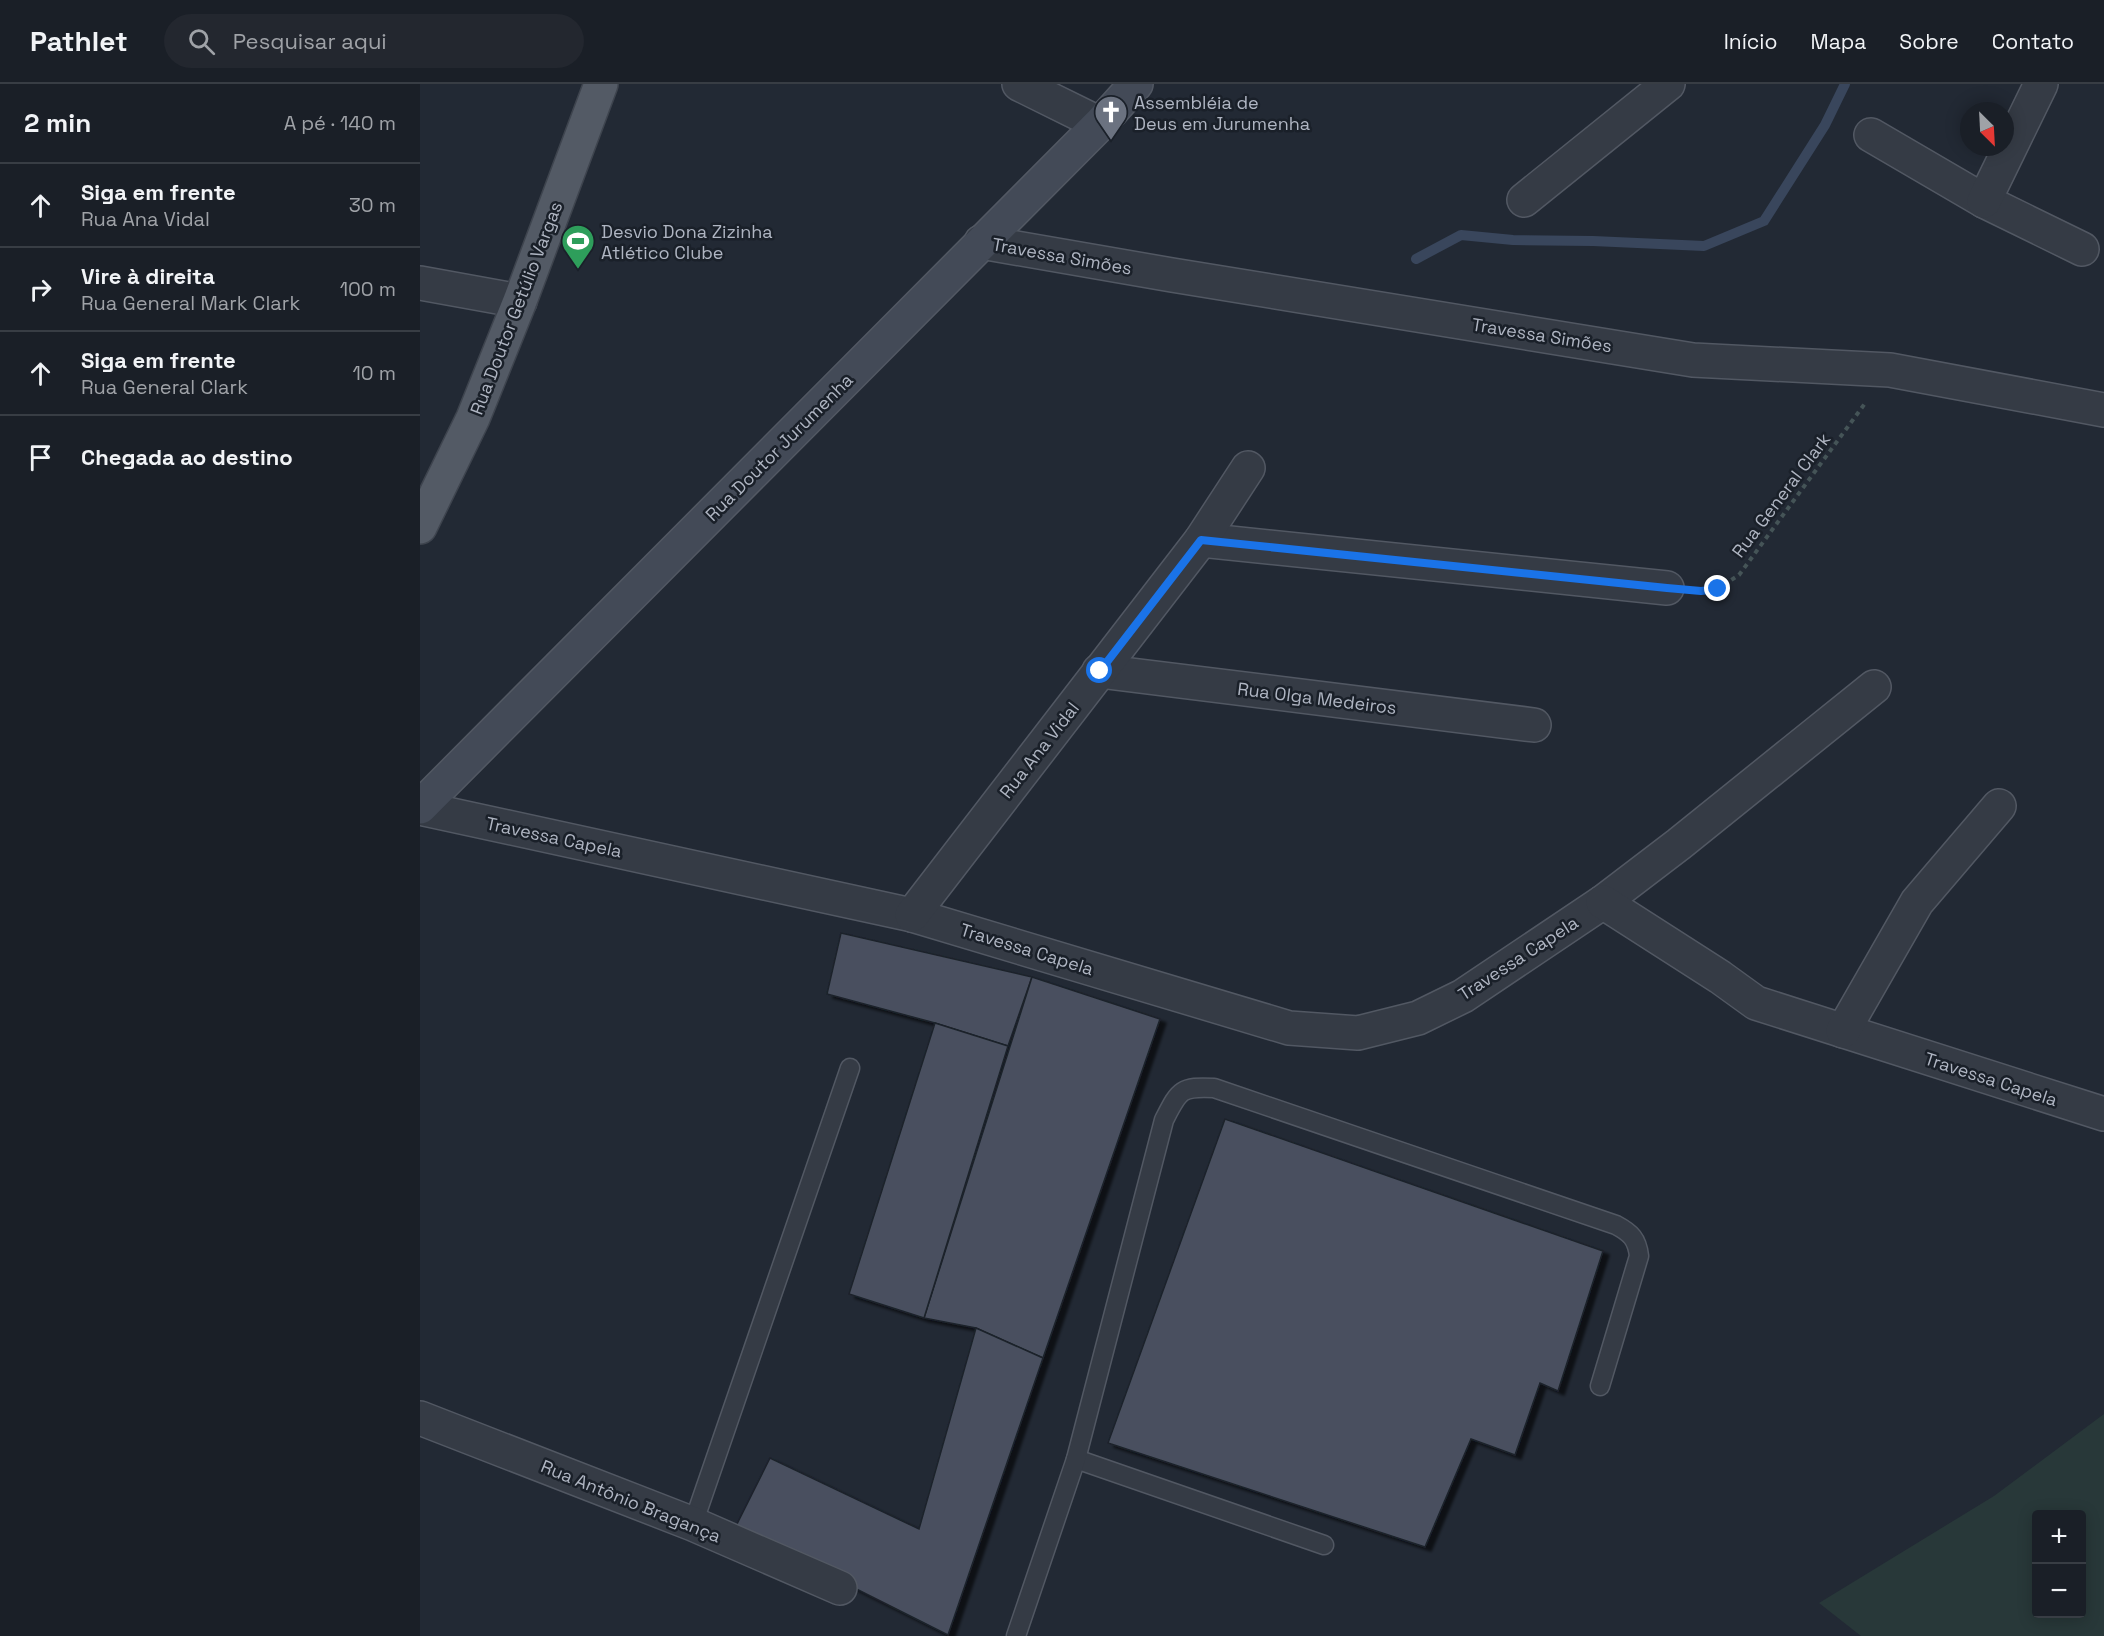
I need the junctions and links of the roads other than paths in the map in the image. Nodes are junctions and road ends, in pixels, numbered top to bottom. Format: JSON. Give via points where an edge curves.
{"nodes":[{"id":1,"x":601,"y":84,"type":"edge"},
{"id":2,"x":1019,"y":84,"type":"edge"},
{"id":3,"x":1136,"y":84,"type":"edge"},
{"id":4,"x":1668,"y":84,"type":"edge"},
{"id":5,"x":2041,"y":84,"type":"edge"},
{"id":6,"x":1100,"y":124,"type":"junction"},
{"id":7,"x":1871,"y":135,"type":"dead end"},
{"id":8,"x":1524,"y":200,"type":"dead end"},
{"id":9,"x":1984,"y":201,"type":"junction"},
{"id":10,"x":981,"y":242,"type":"junction"},
{"id":11,"x":2082,"y":249,"type":"dead end"},
{"id":12,"x":420,"y":283,"type":"edge"},
{"id":13,"x":520,"y":301,"type":"junction"},
{"id":14,"x":2104,"y":410,"type":"edge"},
{"id":15,"x":1248,"y":468,"type":"dead end"},
{"id":16,"x":420,"y":527,"type":"edge"},
{"id":17,"x":1201,"y":540,"type":"junction"},
{"id":18,"x":1667,"y":588,"type":"road end"},
{"id":19,"x":1100,"y":671,"type":"junction"},
{"id":20,"x":1874,"y":687,"type":"dead end"},
{"id":21,"x":1534,"y":725,"type":"dead end"},
{"id":22,"x":1999,"y":806,"type":"dead end"},
{"id":23,"x":420,"y":808,"type":"edge"},
{"id":24,"x":1603,"y":902,"type":"junction"},
{"id":25,"x":912,"y":915,"type":"junction"},
{"id":26,"x":1843,"y":1031,"type":"junction"},
{"id":27,"x":850,"y":1068,"type":"dead end"},
{"id":28,"x":2104,"y":1114,"type":"edge"},
{"id":29,"x":1600,"y":1386,"type":"dead end"},
{"id":30,"x":420,"y":1418,"type":"edge"},
{"id":31,"x":1076,"y":1459,"type":"junction"},
{"id":32,"x":693,"y":1524,"type":"junction"},
{"id":33,"x":1324,"y":1545,"type":"dead end"},
{"id":34,"x":840,"y":1588,"type":"dead end"},
{"id":35,"x":1016,"y":1636,"type":"edge"}],
"edges":[{"from":1,"to":13,"type":"main road","name":"Rua Doutor Getúlio Vargas"},
{"from":2,"to":6,"type":"street"},
{"from":3,"to":6,"type":"main road","name":"Rua Doutor Jurumenha"},
{"from":4,"to":8,"type":"street"},
{"from":5,"to":9,"type":"street"},
{"from":6,"to":10,"type":"main road","name":"Rua Doutor Jurumenha"},
{"from":7,"to":9,"type":"street"},
{"from":9,"to":11,"type":"street"},
{"from":10,"to":14,"type":"street","name":"Travessa Simões","via":[[1693,360],[1890,370]]},
{"from":10,"to":23,"type":"main road","name":"Rua Doutor Jurumenha"},
{"from":12,"to":13,"type":"street"},
{"from":13,"to":16,"type":"main road","name":"Rua Doutor Getúlio Vargas","via":[[473,418]]},
{"from":15,"to":17,"type":"street","name":"Rua Ana Vidal"},
{"from":17,"to":18,"type":"street"},
{"from":17,"to":19,"type":"street","name":"Rua Ana Vidal"},
{"from":19,"to":21,"type":"street","name":"Rua Olga Medeiros"},
{"from":19,"to":25,"type":"street","name":"Rua Ana Vidal"},
{"from":20,"to":24,"type":"street","name":"Travessa Capela"},
{"from":22,"to":26,"type":"street","via":[[1917,902]]},
{"from":23,"to":25,"type":"street","name":"Travessa Capela"},
{"from":24,"to":25,"type":"street","name":"Travessa Capela","via":[[1463,996],[1418,1018],[1358,1033],[1289,1028]]},
{"from":24,"to":26,"type":"street","name":"Travessa Capela","via":[[1756,1003]]},
{"from":26,"to":28,"type":"street","name":"Travessa Capela"},
{"from":27,"to":32,"type":"lane"},
{"from":29,"to":31,"type":"lane","via":[[1639,1256],[1638,1243],[1631,1233],[1214,1088],[1192,1086],[1176,1097],[1164,1120]]},
{"from":30,"to":32,"type":"street","name":"Rua Antônio Bragança"},
{"from":31,"to":33,"type":"lane"},
{"from":31,"to":35,"type":"lane"},
{"from":32,"to":34,"type":"street","name":"Rua Antônio Bragança"}]}
